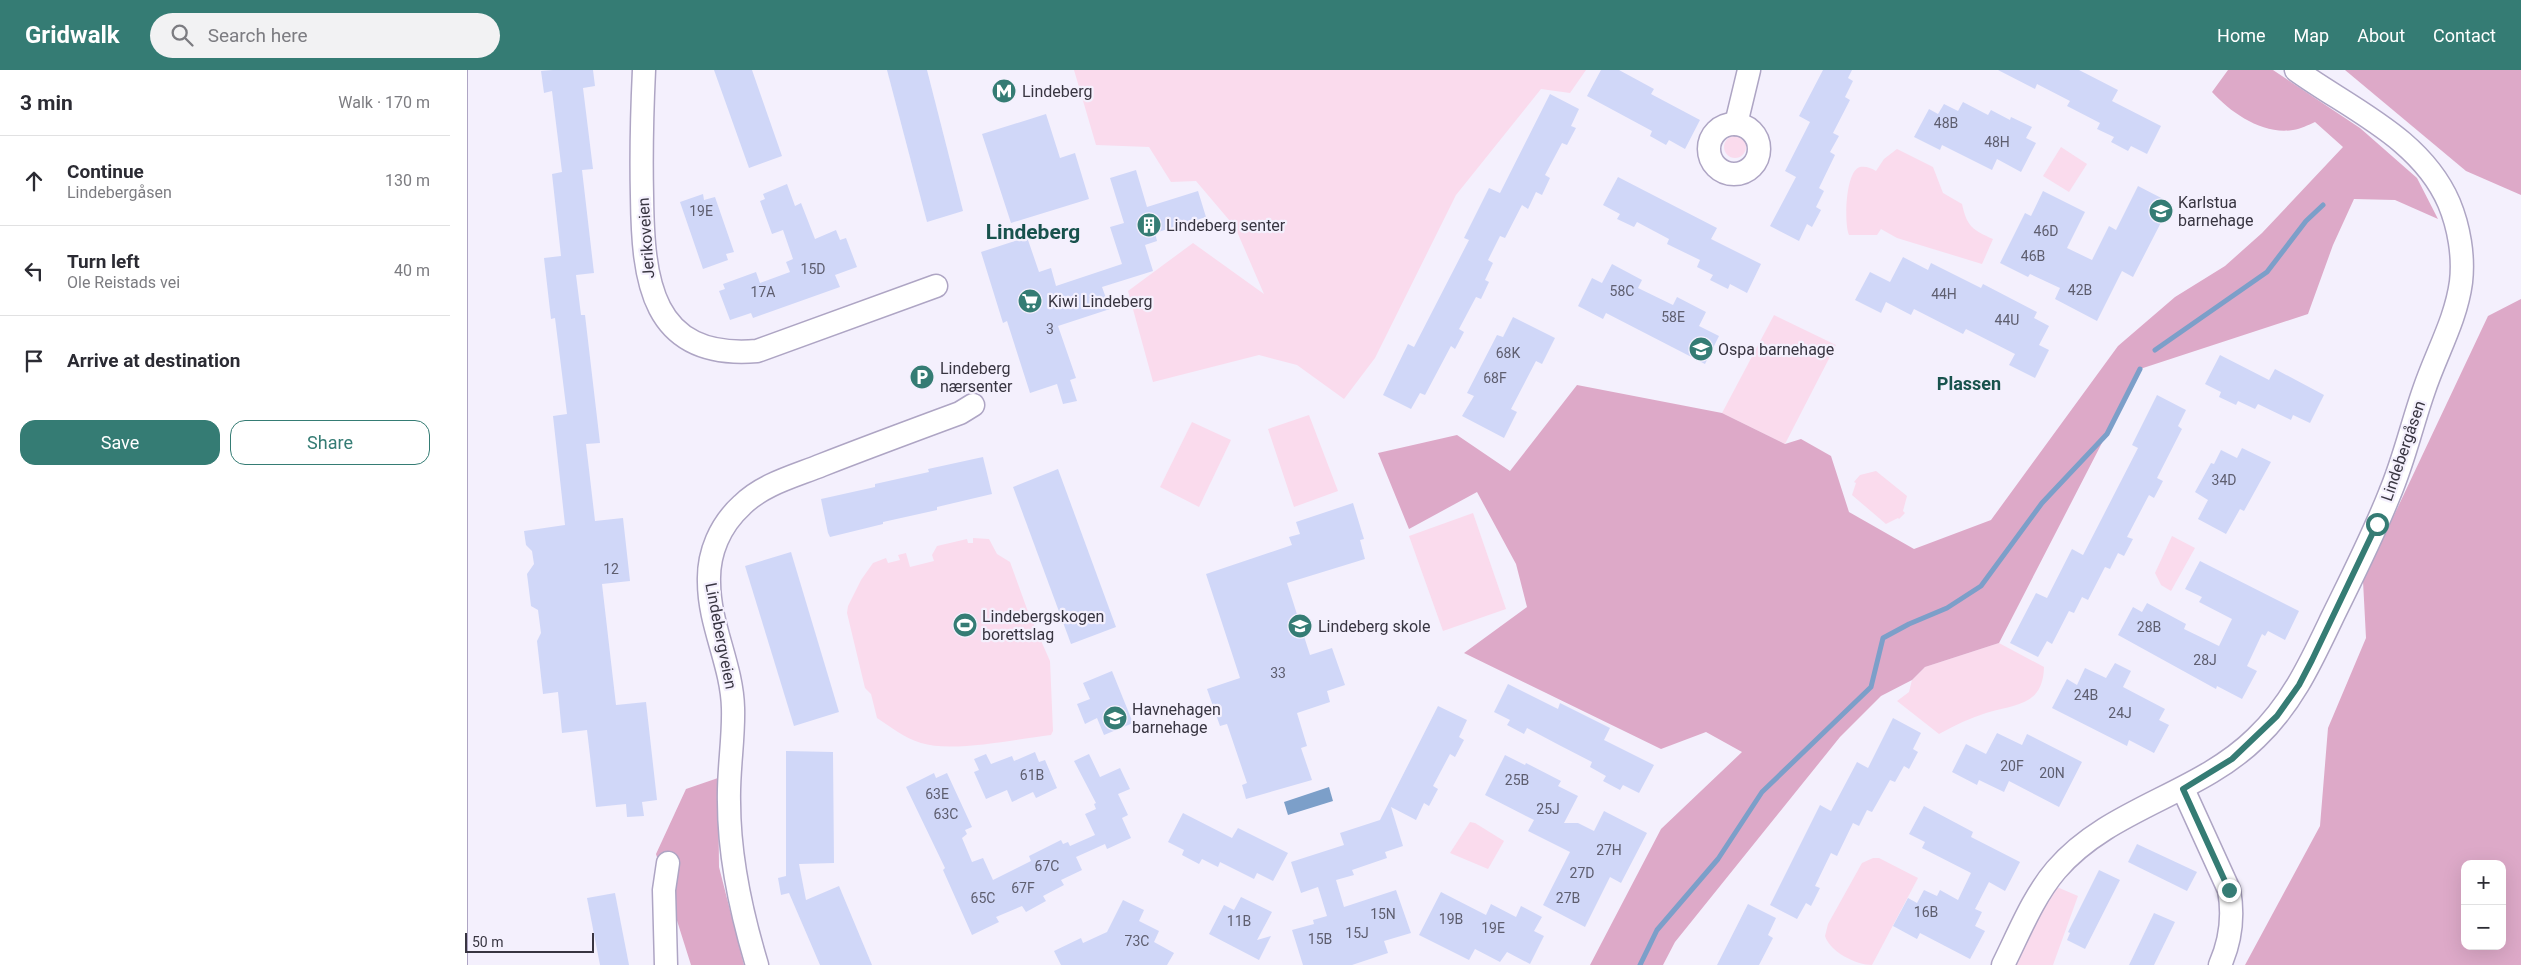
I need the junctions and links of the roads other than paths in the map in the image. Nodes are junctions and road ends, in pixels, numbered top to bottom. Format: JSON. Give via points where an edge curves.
{"nodes":[{"id":1,"x":453,"y":70,"type":"edge"},
{"id":2,"x":644,"y":70,"type":"edge"},
{"id":3,"x":1750,"y":70,"type":"edge"},
{"id":4,"x":2296,"y":70,"type":"edge"},
{"id":5,"x":1736,"y":124,"type":"dead end"},
{"id":6,"x":936,"y":286,"type":"dead end"},
{"id":7,"x":973,"y":405,"type":"dead end"},
{"id":8,"x":2183,"y":789,"type":"junction"},
{"id":9,"x":668,"y":863,"type":"dead end"},
{"id":10,"x":453,"y":965,"type":"edge"},
{"id":11,"x":666,"y":965,"type":"edge"},
{"id":12,"x":757,"y":965,"type":"edge"},
{"id":13,"x":2003,"y":965,"type":"edge"},
{"id":14,"x":2220,"y":965,"type":"edge"}],
"edges":[{"from":1,"to":10,"type":"highway"},
{"from":2,"to":6,"type":"street","name":"Jerikoveien","via":[[642,206],[649,284],[657,305],[692,342],[715,350],[756,351]]},
{"from":3,"to":5,"type":"street"},
{"from":4,"to":8,"type":"street","name":"Lindebergåsen","via":[[2408,146],[2437,179],[2450,204],[2459,238],[2462,269],[2458,295],[2390,493],[2299,685],[2277,716],[2255,739],[2232,759]]},
{"from":7,"to":12,"type":"street","name":"Lindebergveien","via":[[756,494],[730,517],[713,550],[710,597],[728,669],[733,708],[728,800],[730,842],[738,894]]},
{"from":8,"to":13,"type":"street","name":"Lindebergåsen","via":[[2090,840],[2057,869],[2032,908]]},
{"from":8,"to":14,"type":"street","via":[[2229,890],[2231,926]]},
{"from":9,"to":11,"type":"street","via":[[664,890]]}]}
